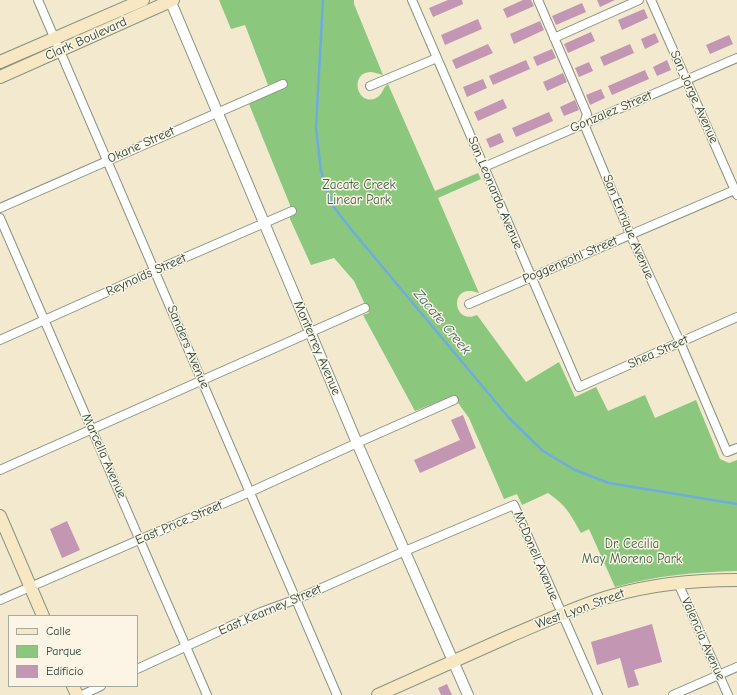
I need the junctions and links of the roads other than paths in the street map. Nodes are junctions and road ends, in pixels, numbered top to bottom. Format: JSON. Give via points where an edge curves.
{"nodes":[{"id":1,"x":38,"y":0,"type":"edge"},
{"id":2,"x":143,"y":0,"type":"edge"},
{"id":3,"x":412,"y":0,"type":"edge"},
{"id":4,"x":538,"y":0,"type":"edge"},
{"id":5,"x":639,"y":0,"type":"edge"},
{"id":6,"x":651,"y":0,"type":"edge"},
{"id":7,"x":171,"y":1,"type":"edge"},
{"id":8,"x":554,"y":38,"type":"junction"},
{"id":9,"x":55,"y":39,"type":"junction"},
{"id":10,"x":60,"y":51,"type":"junction"},
{"id":11,"x":437,"y":58,"type":"junction"},
{"id":12,"x":737,"y":58,"type":"edge"},
{"id":13,"x":0,"y":62,"type":"edge"},
{"id":14,"x":0,"y":77,"type":"edge"},
{"id":15,"x":687,"y":79,"type":"junction"},
{"id":16,"x":283,"y":84,"type":"dead end"},
{"id":17,"x":370,"y":86,"type":"dead end"},
{"id":18,"x":217,"y":112,"type":"junction"},
{"id":19,"x":584,"y":124,"type":"junction"},
{"id":20,"x":106,"y":161,"type":"junction"},
{"id":21,"x":484,"y":167,"type":"junction"},
{"id":22,"x":736,"y":191,"type":"edge"},
{"id":23,"x":0,"y":208,"type":"edge"},
{"id":24,"x":292,"y":211,"type":"dead end"},
{"id":25,"x":0,"y":218,"type":"edge"},
{"id":26,"x":264,"y":223,"type":"junction"},
{"id":27,"x":630,"y":234,"type":"junction"},
{"id":28,"x":154,"y":270,"type":"junction"},
{"id":29,"x":531,"y":277,"type":"junction"},
{"id":30,"x":469,"y":304,"type":"dead end"},
{"id":31,"x":365,"y":308,"type":"dead end"},
{"id":32,"x":737,"y":317,"type":"edge"},
{"id":33,"x":44,"y":320,"type":"junction"},
{"id":34,"x":310,"y":332,"type":"junction"},
{"id":35,"x":0,"y":340,"type":"edge"},
{"id":36,"x":680,"y":342,"type":"junction"},
{"id":37,"x":202,"y":380,"type":"junction"},
{"id":38,"x":579,"y":387,"type":"joint"},
{"id":39,"x":454,"y":400,"type":"dead end"},
{"id":40,"x":92,"y":429,"type":"junction"},
{"id":41,"x":356,"y":443,"type":"junction"},
{"id":42,"x":737,"y":448,"type":"edge"},
{"id":43,"x":0,"y":470,"type":"edge"},
{"id":44,"x":250,"y":492,"type":"junction"},
{"id":45,"x":514,"y":505,"type":"joint"},
{"id":46,"x":0,"y":516,"type":"edge"},
{"id":47,"x":140,"y":540,"type":"junction"},
{"id":48,"x":405,"y":551,"type":"junction"},
{"id":49,"x":737,"y":580,"type":"edge"},
{"id":50,"x":678,"y":583,"type":"junction"},
{"id":51,"x":30,"y":587,"type":"junction"},
{"id":52,"x":297,"y":599,"type":"junction"},
{"id":53,"x":0,"y":600,"type":"edge"},
{"id":54,"x":561,"y":614,"type":"junction"},
{"id":55,"x":43,"y":615,"type":"edge"},
{"id":56,"x":186,"y":646,"type":"junction"},
{"id":57,"x":453,"y":662,"type":"junction"},
{"id":58,"x":737,"y":667,"type":"edge"},
{"id":59,"x":138,"y":669,"type":"edge"},
{"id":60,"x":719,"y":675,"type":"junction"},
{"id":61,"x":99,"y":687,"type":"edge"},
{"id":62,"x":82,"y":695,"type":"edge"},
{"id":63,"x":207,"y":695,"type":"edge"},
{"id":64,"x":337,"y":695,"type":"edge"},
{"id":65,"x":378,"y":695,"type":"edge"},
{"id":66,"x":468,"y":695,"type":"edge"},
{"id":67,"x":598,"y":695,"type":"edge"},
{"id":68,"x":674,"y":695,"type":"edge"},
{"id":69,"x":728,"y":695,"type":"edge"}],
"edges":[{"from":1,"to":9,"type":"street","name":"Sanders Avenue"},
{"from":2,"to":9,"type":"main road","name":"Clark Boulevard"},
{"from":3,"to":11,"type":"street","name":"San Leonardo Avenue"},
{"from":4,"to":8,"type":"street","name":"San Enrique Avenue"},
{"from":5,"to":8,"type":"street"},
{"from":6,"to":15,"type":"street","name":"San Jorge Avenue"},
{"from":7,"to":10,"type":"main road","name":"Clark Boulevard"},
{"from":7,"to":18,"type":"street","name":"Monterrey Avenue"},
{"from":8,"to":19,"type":"street","name":"San Enrique Avenue","via":[[587,114]]},
{"from":9,"to":10,"type":"street","name":"Sanders Avenue"},
{"from":9,"to":13,"type":"main road","name":"Clark Boulevard"},
{"from":10,"to":14,"type":"main road","name":"Clark Boulevard"},
{"from":10,"to":20,"type":"street","name":"Sanders Avenue"},
{"from":11,"to":17,"type":"street"},
{"from":11,"to":21,"type":"street","name":"San Leonardo Avenue"},
{"from":12,"to":15,"type":"street","name":"Gonzalez Street"},
{"from":15,"to":19,"type":"street","name":"Gonzalez Street"},
{"from":15,"to":22,"type":"street","name":"San Jorge Avenue"},
{"from":16,"to":18,"type":"street","name":"Okane Street"},
{"from":18,"to":20,"type":"street","name":"Okane Street"},
{"from":18,"to":26,"type":"street","name":"Monterrey Avenue"},
{"from":19,"to":21,"type":"street","name":"Gonzalez Street"},
{"from":19,"to":27,"type":"street","name":"San Enrique Avenue"},
{"from":20,"to":23,"type":"street","name":"Okane Street"},
{"from":20,"to":28,"type":"street","name":"Sanders Avenue"},
{"from":21,"to":29,"type":"street","name":"San Leonardo Avenue"},
{"from":22,"to":27,"type":"street","name":"Poggenpohl Street"},
{"from":24,"to":26,"type":"street","name":"Reynolds Street"},
{"from":25,"to":33,"type":"street","name":"Marcella Avenue"},
{"from":26,"to":28,"type":"street","name":"Reynolds Street"},
{"from":26,"to":34,"type":"street","name":"Monterrey Avenue"},
{"from":27,"to":29,"type":"street","name":"Poggenpohl Street"},
{"from":27,"to":36,"type":"street","name":"San Enrique Avenue"},
{"from":28,"to":33,"type":"street","name":"Reynolds Street"},
{"from":28,"to":37,"type":"street","name":"Sanders Avenue"},
{"from":29,"to":30,"type":"street","name":"Poggenpohl Street"},
{"from":29,"to":38,"type":"street","name":"San Leonardo Avenue"},
{"from":31,"to":34,"type":"street"},
{"from":32,"to":36,"type":"street","name":"Shea Street"},
{"from":33,"to":35,"type":"street","name":"Reynolds Street"},
{"from":33,"to":40,"type":"street","name":"Marcella Avenue"},
{"from":34,"to":37,"type":"street"},
{"from":34,"to":41,"type":"street","name":"Monterrey Avenue"},
{"from":36,"to":38,"type":"street","name":"Shea Street"},
{"from":36,"to":42,"type":"street","name":"San Enrique Avenue","via":[[727,452]]},
{"from":37,"to":40,"type":"street"},
{"from":37,"to":44,"type":"street","name":"Sanders Avenue"},
{"from":39,"to":41,"type":"street","name":"East Price Street"},
{"from":40,"to":43,"type":"street"},
{"from":40,"to":47,"type":"street","name":"Marcella Avenue"},
{"from":41,"to":44,"type":"street","name":"East Price Street"},
{"from":41,"to":48,"type":"street","name":"Monterrey Avenue"},
{"from":44,"to":47,"type":"street","name":"East Price Street"},
{"from":44,"to":52,"type":"street","name":"Sanders Avenue"},
{"from":45,"to":48,"type":"street","name":"East Kearney Street"},
{"from":45,"to":54,"type":"street","name":"McDonell Avenue"},
{"from":46,"to":51,"type":"main road"},
{"from":47,"to":51,"type":"street","name":"East Price Street"},
{"from":47,"to":56,"type":"street","name":"Marcella Avenue"},
{"from":48,"to":52,"type":"street","name":"East Kearney Street"},
{"from":48,"to":57,"type":"street","name":"Monterrey Avenue"},
{"from":49,"to":50,"type":"main road","name":"West Lyon Street"},
{"from":50,"to":54,"type":"main road","name":"West Lyon Street","via":[[612,596]]},
{"from":50,"to":60,"type":"street","name":"Valencia Avenue"},
{"from":51,"to":53,"type":"street","name":"East Price Street"},
{"from":51,"to":55,"type":"main road"},
{"from":52,"to":56,"type":"street","name":"East Kearney Street","via":[[261,612]]},
{"from":52,"to":64,"type":"street","name":"Sanders Avenue"},
{"from":54,"to":57,"type":"main road","name":"West Lyon Street"},
{"from":54,"to":67,"type":"street","name":"McDonell Avenue"},
{"from":56,"to":59,"type":"street","name":"East Kearney Street"},
{"from":56,"to":63,"type":"street","name":"Marcella Avenue"},
{"from":57,"to":65,"type":"main road","name":"West Lyon Street"},
{"from":57,"to":66,"type":"street","name":"Monterrey Avenue"},
{"from":58,"to":60,"type":"street"},
{"from":60,"to":68,"type":"street"},
{"from":60,"to":69,"type":"street","name":"Valencia Avenue"},
{"from":61,"to":62,"type":"street"}]}
